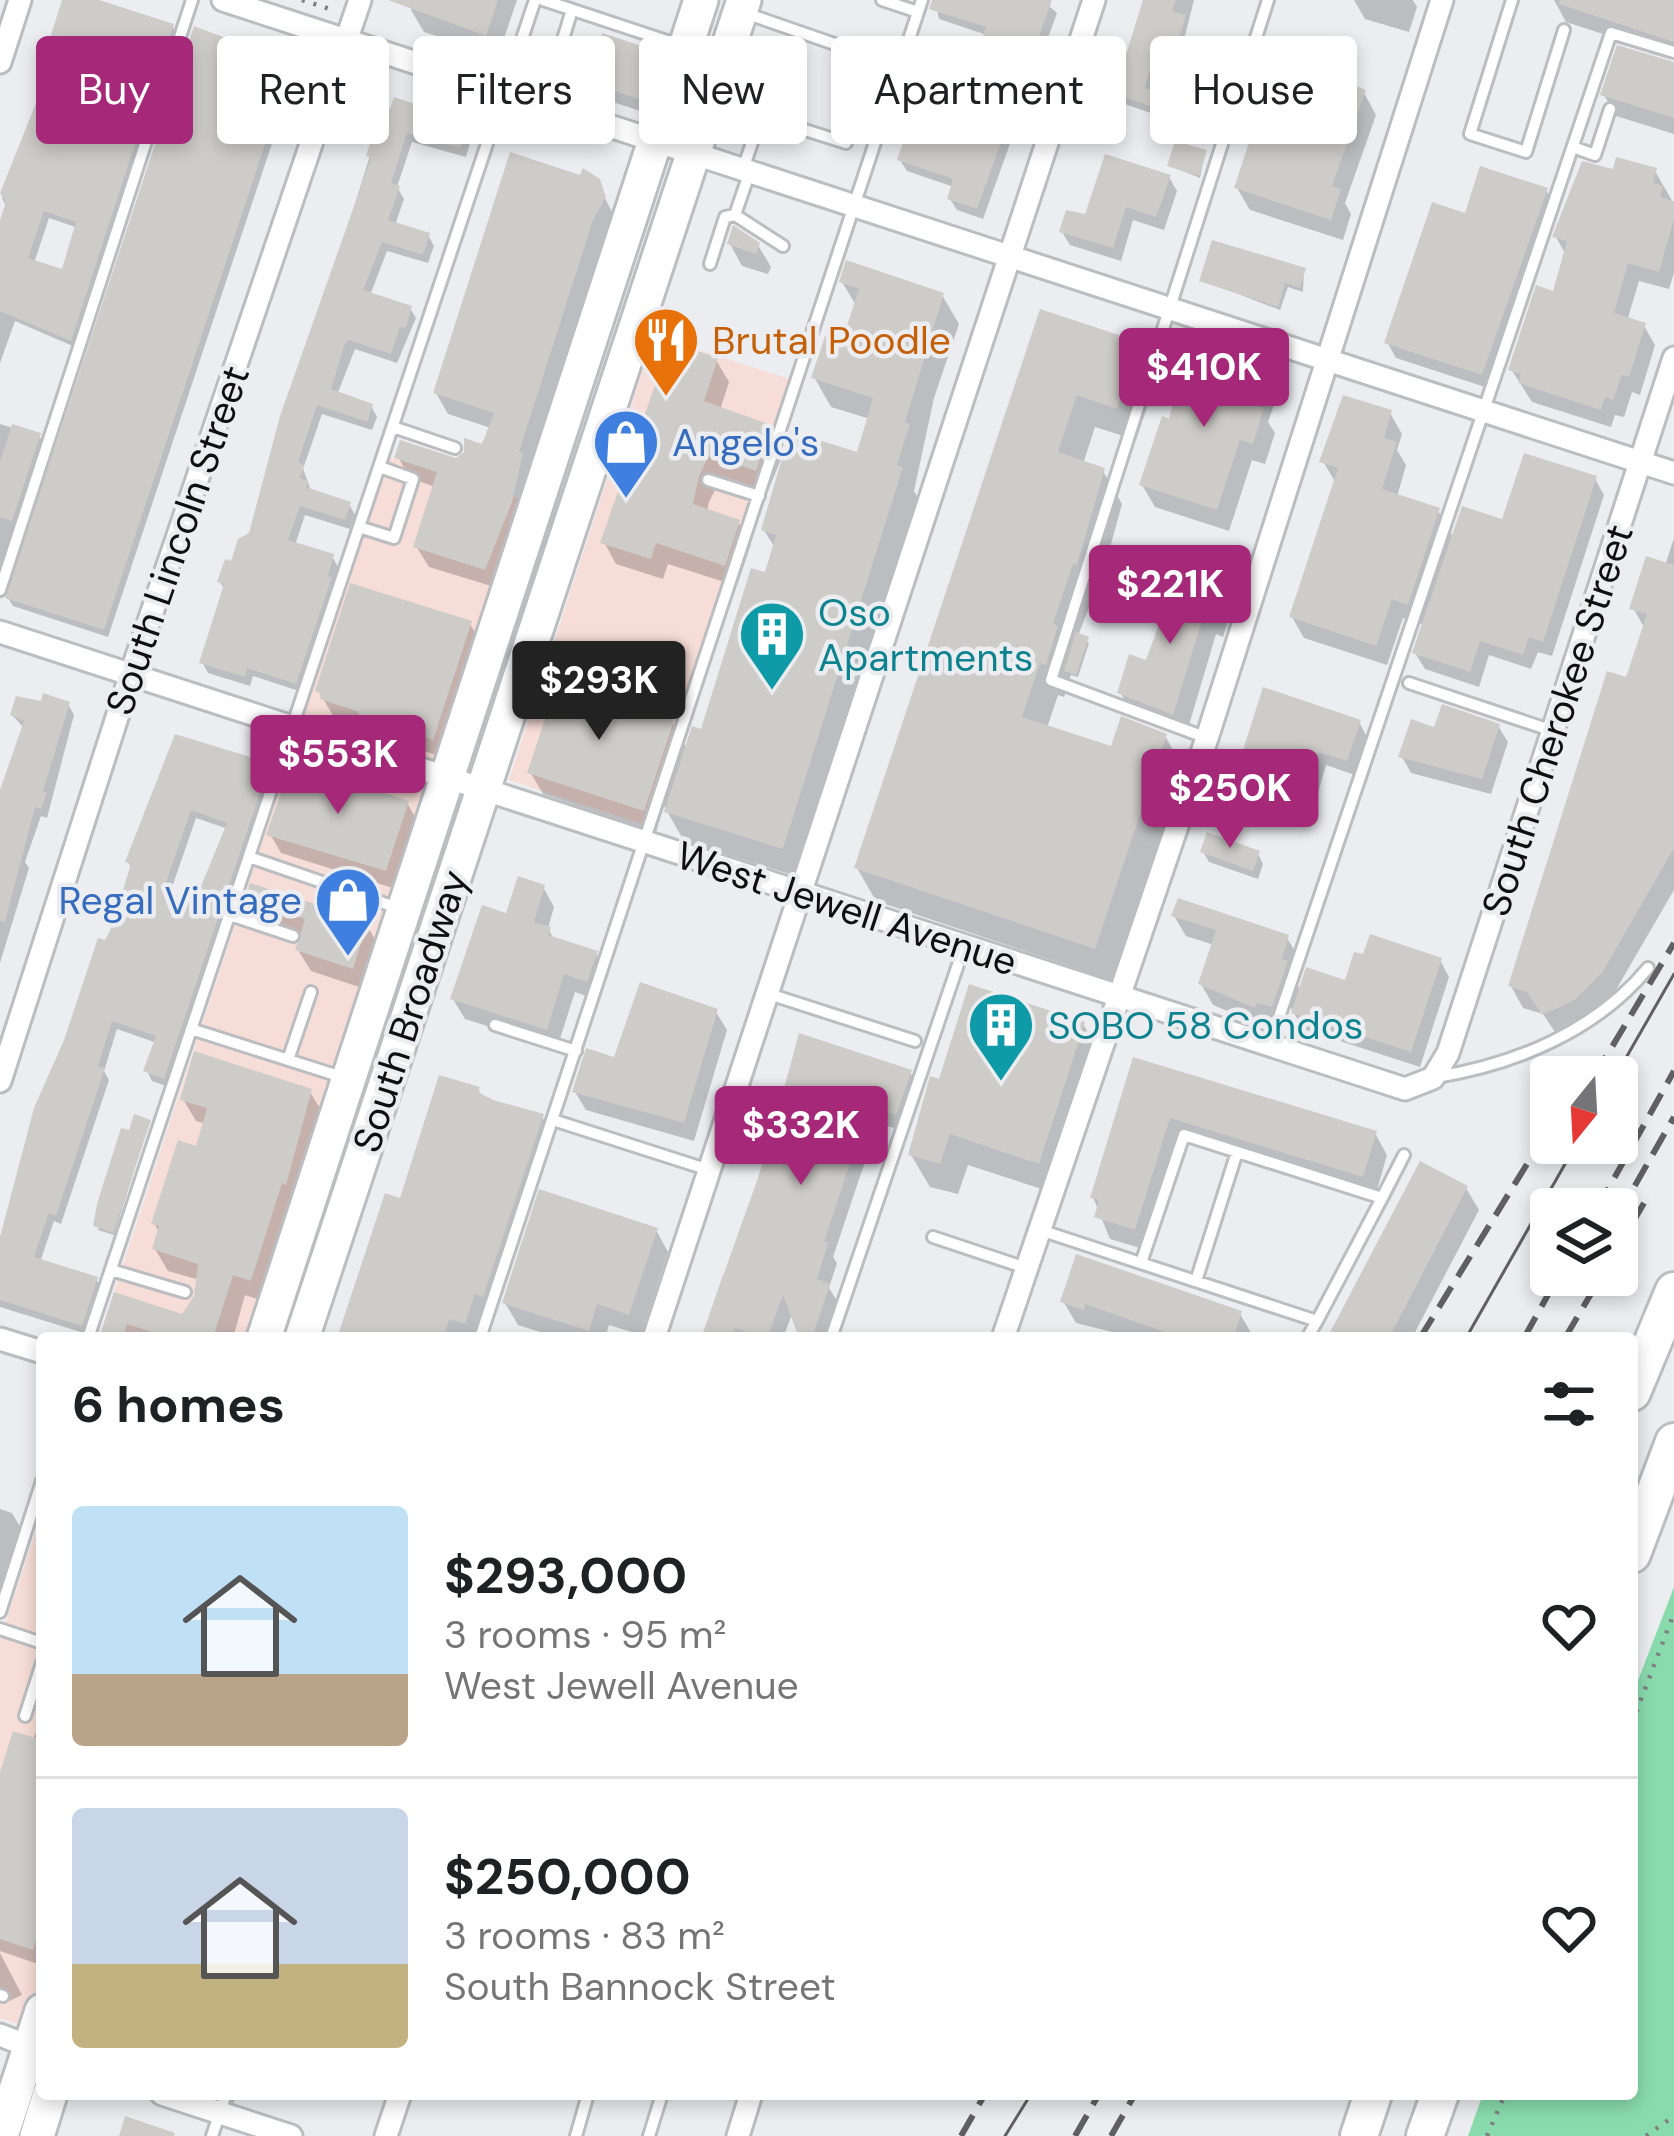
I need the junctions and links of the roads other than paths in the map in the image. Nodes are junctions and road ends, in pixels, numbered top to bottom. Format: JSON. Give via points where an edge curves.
{"nodes":[{"id":1,"x":20,"y":0,"type":"edge"},
{"id":2,"x":192,"y":0,"type":"edge"},
{"id":3,"x":223,"y":0,"type":"edge"},
{"id":4,"x":539,"y":0,"type":"edge"},
{"id":5,"x":701,"y":0,"type":"edge"},
{"id":6,"x":882,"y":0,"type":"edge"},
{"id":7,"x":1094,"y":0,"type":"edge"},
{"id":8,"x":1268,"y":0,"type":"edge"},
{"id":9,"x":1442,"y":0,"type":"edge"},
{"id":10,"x":1512,"y":0,"type":"edge"},
{"id":11,"x":742,"y":6,"type":"edge"},
{"id":12,"x":920,"y":6,"type":"edge"},
{"id":13,"x":572,"y":10,"type":"junction"},
{"id":14,"x":1564,"y":30,"type":"dead end"},
{"id":15,"x":335,"y":36,"type":"edge"},
{"id":16,"x":526,"y":36,"type":"edge"},
{"id":17,"x":564,"y":36,"type":"edge"},
{"id":18,"x":652,"y":36,"type":"edge"},
{"id":19,"x":690,"y":36,"type":"edge"},
{"id":20,"x":911,"y":36,"type":"edge"},
{"id":21,"x":831,"y":40,"type":"edge"},
{"id":22,"x":1674,"y":52,"type":"edge"},
{"id":23,"x":0,"y":62,"type":"edge"},
{"id":24,"x":1610,"y":109,"type":"dead end"},
{"id":25,"x":615,"y":129,"type":"edge"},
{"id":26,"x":831,"y":138,"type":"edge"},
{"id":27,"x":312,"y":144,"type":"edge"},
{"id":28,"x":488,"y":144,"type":"edge"},
{"id":29,"x":674,"y":144,"type":"edge"},
{"id":30,"x":877,"y":144,"type":"edge"},
{"id":31,"x":1573,"y":148,"type":"junction"},
{"id":32,"x":673,"y":149,"type":"junction"},
{"id":33,"x":746,"y":173,"type":"junction"},
{"id":34,"x":856,"y":209,"type":"junction"},
{"id":35,"x":735,"y":215,"type":"junction"},
{"id":36,"x":783,"y":246,"type":"dead end"},
{"id":37,"x":1011,"y":259,"type":"junction"},
{"id":38,"x":710,"y":264,"type":"dead end"},
{"id":39,"x":1168,"y":310,"type":"junction"},
{"id":40,"x":1674,"y":358,"type":"edge"},
{"id":41,"x":1327,"y":360,"type":"junction"},
{"id":42,"x":1486,"y":412,"type":"junction"},
{"id":43,"x":1666,"y":412,"type":"edge"},
{"id":44,"x":393,"y":427,"type":"junction"},
{"id":45,"x":455,"y":448,"type":"dead end"},
{"id":46,"x":1641,"y":463,"type":"junction"},
{"id":47,"x":380,"y":467,"type":"junction"},
{"id":48,"x":1674,"y":473,"type":"edge"},
{"id":49,"x":708,"y":480,"type":"dead end"},
{"id":50,"x":758,"y":496,"type":"junction"},
{"id":51,"x":359,"y":527,"type":"junction"},
{"id":52,"x":0,"y":590,"type":"edge"},
{"id":53,"x":0,"y":632,"type":"edge"},
{"id":54,"x":131,"y":674,"type":"junction"},
{"id":55,"x":1408,"y":683,"type":"dead end"},
{"id":56,"x":293,"y":726,"type":"junction"},
{"id":57,"x":1553,"y":730,"type":"junction"},
{"id":58,"x":1207,"y":738,"type":"junction"},
{"id":59,"x":466,"y":782,"type":"junction"},
{"id":60,"x":645,"y":842,"type":"junction"},
{"id":61,"x":249,"y":856,"type":"junction"},
{"id":62,"x":802,"y":893,"type":"junction"},
{"id":63,"x":404,"y":910,"type":"junction"},
{"id":64,"x":230,"y":915,"type":"junction"},
{"id":65,"x":293,"y":937,"type":"dead end"},
{"id":66,"x":964,"y":947,"type":"junction"},
{"id":67,"x":1648,"y":968,"type":"dead end"},
{"id":68,"x":311,"y":992,"type":"dead end"},
{"id":69,"x":769,"y":994,"type":"junction"},
{"id":70,"x":1120,"y":998,"type":"junction"},
{"id":71,"x":496,"y":1025,"type":"dead end"},
{"id":72,"x":191,"y":1029,"type":"junction"},
{"id":73,"x":915,"y":1041,"type":"dead end"},
{"id":74,"x":1269,"y":1048,"type":"junction"},
{"id":75,"x":575,"y":1051,"type":"junction"},
{"id":76,"x":288,"y":1060,"type":"junction"},
{"id":77,"x":1433,"y":1078,"type":"junction"},
{"id":78,"x":348,"y":1079,"type":"junction"},
{"id":79,"x":0,"y":1081,"type":"edge"},
{"id":80,"x":553,"y":1120,"type":"junction"},
{"id":81,"x":1237,"y":1152,"type":"junction"},
{"id":82,"x":1404,"y":1155,"type":"dead end"},
{"id":83,"x":710,"y":1170,"type":"junction"},
{"id":84,"x":1382,"y":1198,"type":"junction"},
{"id":85,"x":1040,"y":1230,"type":"junction"},
{"id":86,"x":933,"y":1237,"type":"dead end"},
{"id":87,"x":1142,"y":1263,"type":"junction"},
{"id":88,"x":1027,"y":1268,"type":"junction"},
{"id":89,"x":111,"y":1270,"type":"junction"},
{"id":90,"x":1196,"y":1281,"type":"junction"},
{"id":91,"x":1674,"y":1291,"type":"edge"},
{"id":92,"x":184,"y":1292,"type":"dead end"},
{"id":93,"x":1317,"y":1321,"type":"junction"},
{"id":94,"x":90,"y":1332,"type":"edge"},
{"id":95,"x":266,"y":1332,"type":"edge"},
{"id":96,"x":304,"y":1332,"type":"edge"},
{"id":97,"x":481,"y":1332,"type":"edge"},
{"id":98,"x":656,"y":1332,"type":"edge"},
{"id":99,"x":833,"y":1332,"type":"edge"},
{"id":100,"x":1005,"y":1332,"type":"edge"},
{"id":101,"x":1311,"y":1332,"type":"edge"},
{"id":102,"x":0,"y":1339,"type":"edge"},
{"id":103,"x":36,"y":1350,"type":"edge"},
{"id":104,"x":1638,"y":1378,"type":"edge"},
{"id":105,"x":1674,"y":1442,"type":"edge"},
{"id":106,"x":36,"y":1499,"type":"edge"},
{"id":107,"x":1638,"y":1538,"type":"edge"},
{"id":108,"x":0,"y":1612,"type":"edge"},
{"id":109,"x":0,"y":1629,"type":"edge"},
{"id":110,"x":36,"y":1641,"type":"edge"},
{"id":111,"x":36,"y":1682,"type":"edge"},
{"id":112,"x":25,"y":1716,"type":"dead end"},
{"id":113,"x":24,"y":2044,"type":"edge"},
{"id":114,"x":48,"y":2100,"type":"edge"},
{"id":115,"x":398,"y":2100,"type":"edge"},
{"id":116,"x":586,"y":2100,"type":"edge"},
{"id":117,"x":660,"y":2100,"type":"edge"},
{"id":118,"x":747,"y":2100,"type":"edge"},
{"id":119,"x":1371,"y":2100,"type":"edge"},
{"id":120,"x":1438,"y":2100,"type":"edge"},
{"id":121,"x":223,"y":2103,"type":"edge"},
{"id":122,"x":1,"y":2136,"type":"edge"},
{"id":123,"x":37,"y":2136,"type":"edge"},
{"id":124,"x":212,"y":2136,"type":"edge"},
{"id":125,"x":291,"y":2136,"type":"edge"},
{"id":126,"x":386,"y":2136,"type":"edge"},
{"id":127,"x":575,"y":2136,"type":"edge"},
{"id":128,"x":649,"y":2136,"type":"edge"},
{"id":129,"x":738,"y":2136,"type":"edge"},
{"id":130,"x":1359,"y":2136,"type":"edge"},
{"id":131,"x":1426,"y":2136,"type":"edge"}],
"edges":[{"from":1,"to":23,"type":"street"},
{"from":2,"to":52,"type":"lane"},
{"from":3,"to":15,"type":"street"},
{"from":4,"to":13,"type":"lane"},
{"from":4,"to":16,"type":"lane"},
{"from":5,"to":19,"type":"main road","name":"South Broadway"},
{"from":6,"to":12,"type":"lane"},
{"from":7,"to":37,"type":"street"},
{"from":8,"to":39,"type":"lane"},
{"from":9,"to":41,"type":"street"},
{"from":10,"to":14,"type":"lane","via":[[1470,134],[1526,152]]},
{"from":11,"to":21,"type":"lane"},
{"from":11,"to":32,"type":"main road","name":"South Broadway"},
{"from":12,"to":20,"type":"lane"},
{"from":13,"to":17,"type":"lane"},
{"from":13,"to":18,"type":"lane"},
{"from":22,"to":31,"type":"lane","via":[[1611,33]]},
{"from":24,"to":31,"type":"lane","via":[[1594,155]]},
{"from":25,"to":32,"type":"street"},
{"from":26,"to":33,"type":"lane","via":[[761,116]]},
{"from":27,"to":54,"type":"street","name":"South Lincoln Street"},
{"from":28,"to":44,"type":"lane"},
{"from":29,"to":32,"type":"main road","name":"South Broadway"},
{"from":30,"to":34,"type":"lane"},
{"from":31,"to":42,"type":"lane"},
{"from":32,"to":33,"type":"street"},
{"from":32,"to":59,"type":"main road","name":"South Broadway"},
{"from":33,"to":34,"type":"street"},
{"from":33,"to":35,"type":"lane"},
{"from":34,"to":37,"type":"street"},
{"from":34,"to":50,"type":"lane"},
{"from":35,"to":36,"type":"lane"},
{"from":35,"to":38,"type":"lane","via":[[725,217]]},
{"from":37,"to":39,"type":"street"},
{"from":37,"to":62,"type":"street"},
{"from":39,"to":41,"type":"street"},
{"from":39,"to":58,"type":"lane","via":[[1051,680]]},
{"from":40,"to":43,"type":"street","name":"South Cherokee Street"},
{"from":41,"to":42,"type":"street"},
{"from":41,"to":58,"type":"street"},
{"from":42,"to":46,"type":"street"},
{"from":42,"to":74,"type":"lane"},
{"from":43,"to":46,"type":"street","name":"South Cherokee Street"},
{"from":44,"to":45,"type":"lane"},
{"from":44,"to":47,"type":"lane"},
{"from":46,"to":48,"type":"street"},
{"from":46,"to":57,"type":"street","name":"South Cherokee Street"},
{"from":47,"to":51,"type":"lane"},
{"from":47,"to":51,"type":"lane","via":[[413,479],[394,538]]},
{"from":49,"to":50,"type":"lane"},
{"from":50,"to":60,"type":"lane"},
{"from":51,"to":56,"type":"lane"},
{"from":53,"to":54,"type":"street","name":"West Jewell Avenue"},
{"from":54,"to":56,"type":"street","name":"West Jewell Avenue"},
{"from":54,"to":79,"type":"street","name":"South Lincoln Street"},
{"from":55,"to":57,"type":"lane"},
{"from":56,"to":59,"type":"street","name":"West Jewell Avenue"},
{"from":56,"to":61,"type":"lane"},
{"from":57,"to":77,"type":"street","name":"South Cherokee Street","via":[[1448,1053]]},
{"from":58,"to":70,"type":"street"},
{"from":59,"to":60,"type":"street","name":"West Jewell Avenue"},
{"from":59,"to":63,"type":"main road","name":"South Broadway"},
{"from":59,"to":96,"type":"main road","name":"South Broadway"},
{"from":60,"to":62,"type":"street","name":"West Jewell Avenue"},
{"from":60,"to":75,"type":"lane"},
{"from":61,"to":63,"type":"lane"},
{"from":61,"to":64,"type":"lane"},
{"from":62,"to":66,"type":"street","name":"West Jewell Avenue"},
{"from":62,"to":69,"type":"street"},
{"from":63,"to":78,"type":"main road","name":"South Broadway"},
{"from":64,"to":65,"type":"lane"},
{"from":64,"to":72,"type":"lane"},
{"from":66,"to":70,"type":"street","name":"West Jewell Avenue"},
{"from":66,"to":99,"type":"lane"},
{"from":67,"to":77,"type":"lane","via":[[1612,1005],[1530,1052]]},
{"from":68,"to":76,"type":"lane"},
{"from":69,"to":73,"type":"lane"},
{"from":69,"to":83,"type":"street"},
{"from":70,"to":74,"type":"street","name":"West Jewell Avenue"},
{"from":70,"to":85,"type":"street"},
{"from":71,"to":75,"type":"lane"},
{"from":72,"to":76,"type":"lane"},
{"from":72,"to":89,"type":"lane"},
{"from":74,"to":77,"type":"street","name":"West Jewell Avenue","via":[[1390,1088]]},
{"from":75,"to":80,"type":"lane"},
{"from":76,"to":78,"type":"lane"},
{"from":78,"to":95,"type":"main road","name":"South Broadway"},
{"from":80,"to":83,"type":"lane"},
{"from":80,"to":97,"type":"lane"},
{"from":81,"to":84,"type":"lane"},
{"from":81,"to":87,"type":"lane","via":[[1184,1135]]},
{"from":81,"to":90,"type":"lane"},
{"from":82,"to":84,"type":"lane"},
{"from":83,"to":98,"type":"street"},
{"from":84,"to":93,"type":"lane"},
{"from":85,"to":87,"type":"lane"},
{"from":85,"to":88,"type":"street"},
{"from":86,"to":88,"type":"lane"},
{"from":87,"to":90,"type":"lane"},
{"from":88,"to":100,"type":"street"},
{"from":89,"to":92,"type":"lane"},
{"from":89,"to":94,"type":"lane"},
{"from":90,"to":93,"type":"lane"},
{"from":91,"to":104,"type":"highway"},
{"from":93,"to":101,"type":"lane"},
{"from":102,"to":103,"type":"street"},
{"from":105,"to":107,"type":"highway"},
{"from":106,"to":108,"type":"lane"},
{"from":109,"to":110,"type":"lane"},
{"from":111,"to":112,"type":"lane"},
{"from":113,"to":122,"type":"main road"},
{"from":114,"to":123,"type":"main road"},
{"from":115,"to":126,"type":"street"},
{"from":116,"to":127,"type":"lane"},
{"from":117,"to":128,"type":"lane"},
{"from":118,"to":129,"type":"street"},
{"from":119,"to":130,"type":"highway"},
{"from":120,"to":131,"type":"highway"},
{"from":121,"to":124,"type":"lane"},
{"from":121,"to":125,"type":"street"}]}
